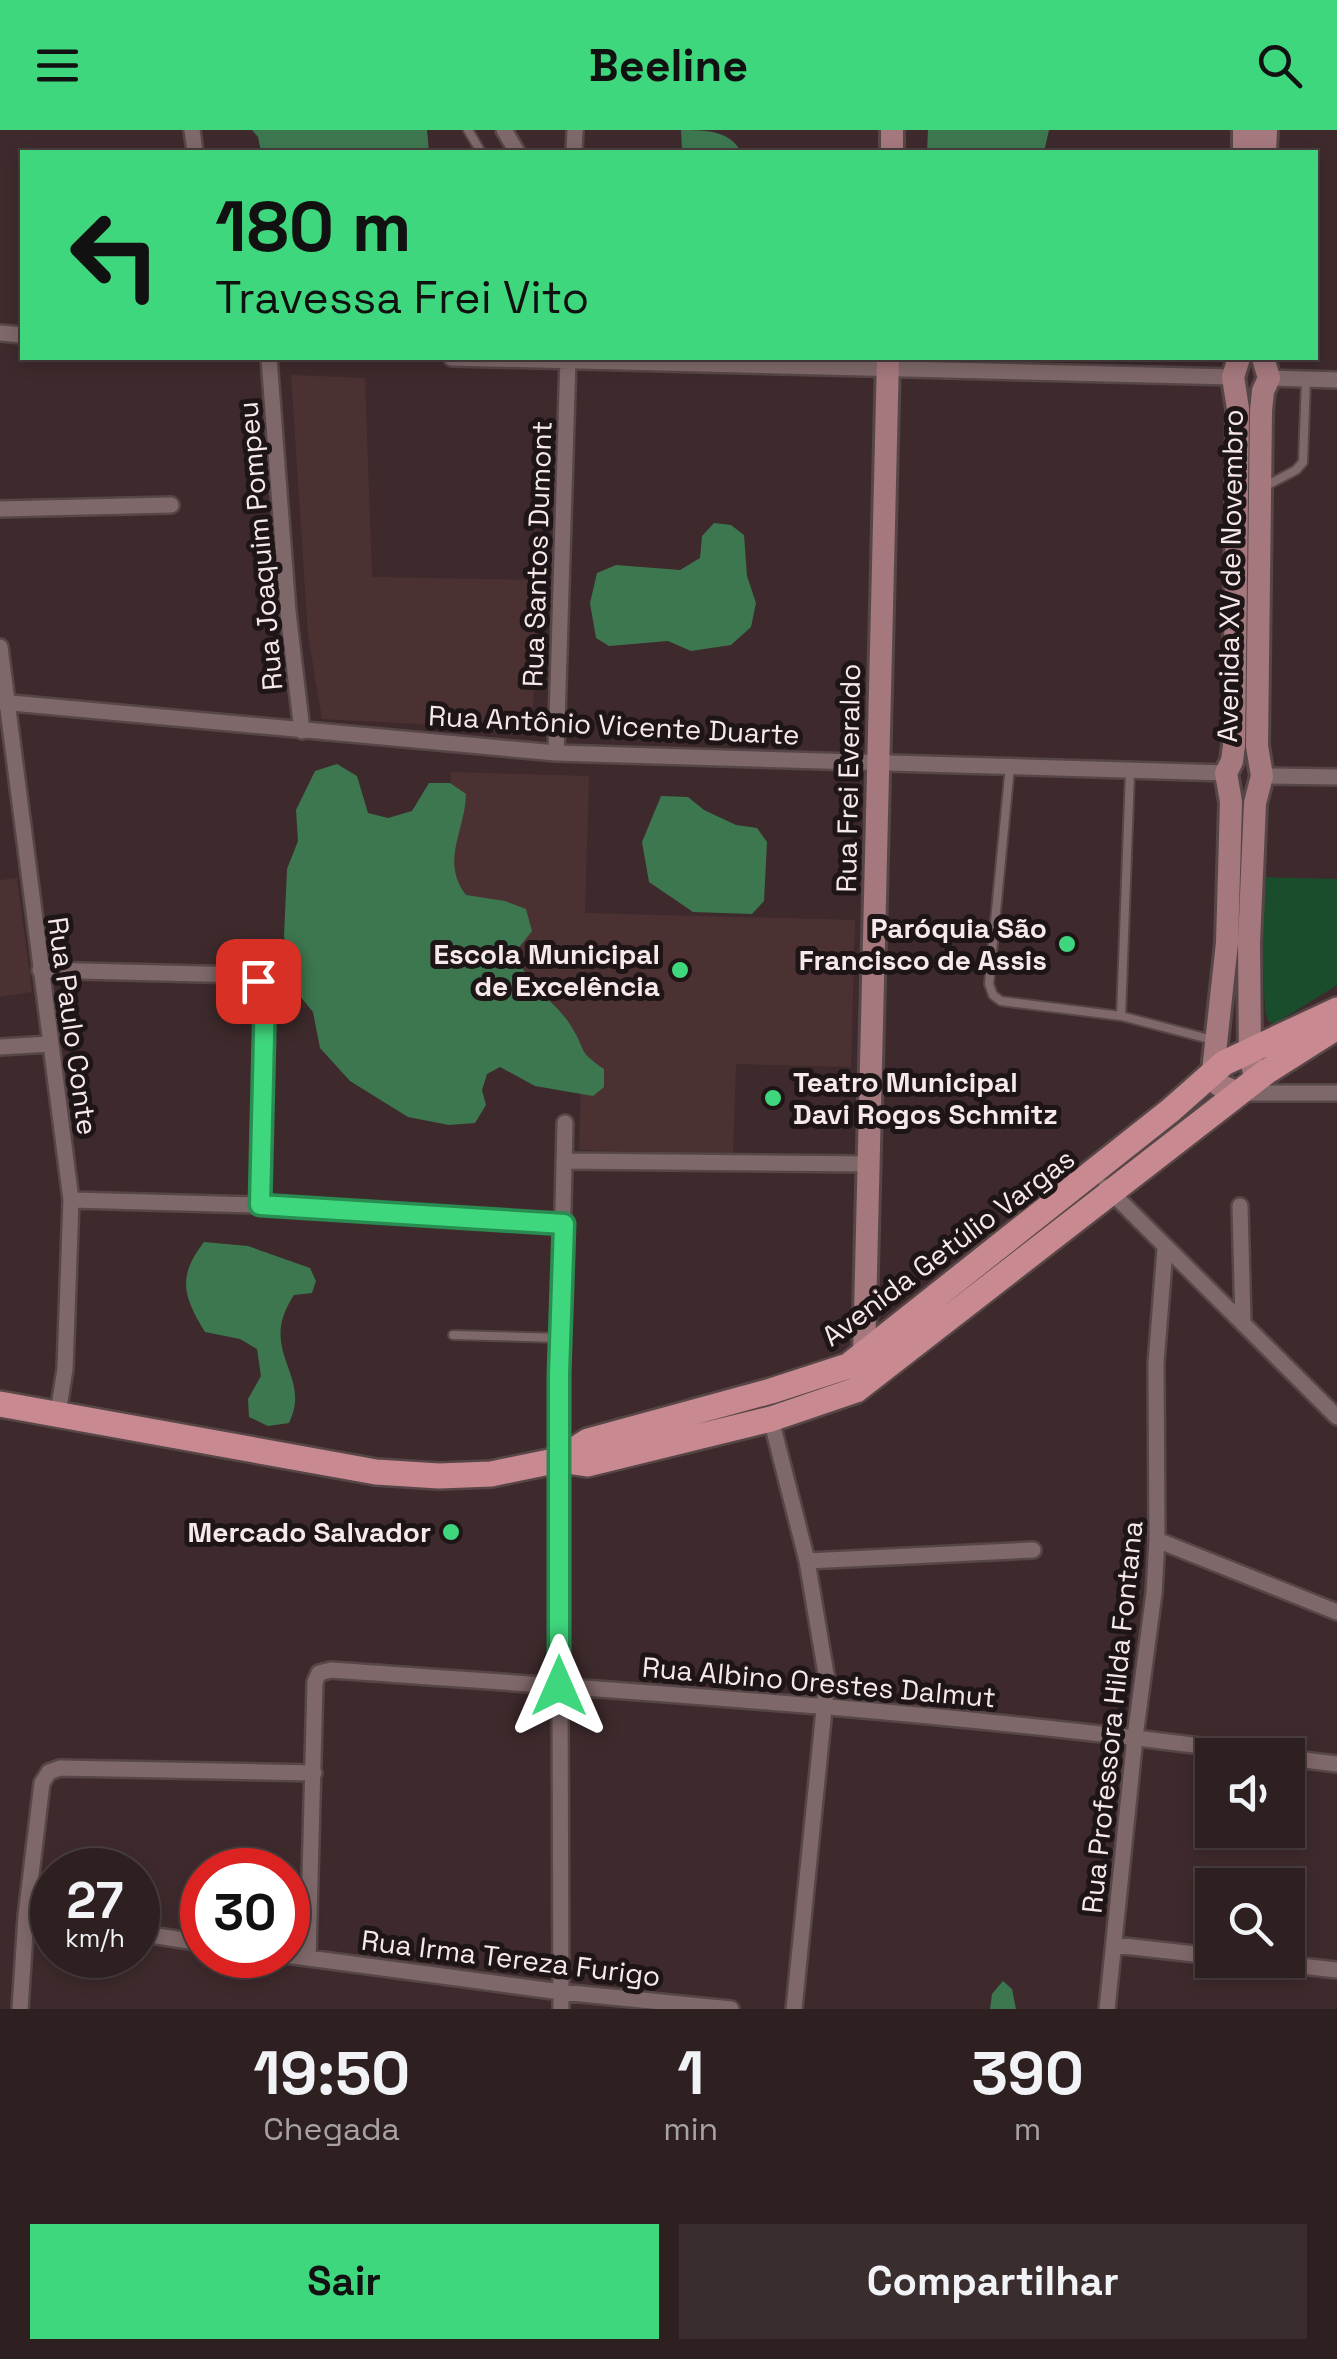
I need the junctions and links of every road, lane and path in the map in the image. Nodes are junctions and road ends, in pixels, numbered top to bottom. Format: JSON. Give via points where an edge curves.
{"nodes":[{"id":1,"x":270,"y":360,"type":"edge"},
{"id":2,"x":568,"y":360,"type":"edge"},
{"id":3,"x":888,"y":364,"type":"edge"},
{"id":4,"x":1237,"y":372,"type":"edge"},
{"id":5,"x":1265,"y":373,"type":"edge"},
{"id":6,"x":1306,"y":379,"type":"junction"},
{"id":7,"x":1337,"y":380,"type":"edge"},
{"id":8,"x":1260,"y":489,"type":"junction"},
{"id":9,"x":171,"y":505,"type":"dead end"},
{"id":10,"x":0,"y":509,"type":"edge"},
{"id":11,"x":0,"y":647,"type":"edge"},
{"id":12,"x":3,"y":702,"type":"edge"},
{"id":13,"x":302,"y":730,"type":"junction"},
{"id":14,"x":556,"y":753,"type":"junction"},
{"id":15,"x":879,"y":762,"type":"junction"},
{"id":16,"x":1010,"y":766,"type":"junction"},
{"id":17,"x":1130,"y":770,"type":"junction"},
{"id":18,"x":1230,"y":773,"type":"junction"},
{"id":19,"x":1259,"y":775,"type":"junction"},
{"id":20,"x":1337,"y":777,"type":"edge"},
{"id":21,"x":40,"y":970,"type":"junction"},
{"id":22,"x":1218,"y":1007,"type":"junction"},
{"id":23,"x":1252,"y":1009,"type":"junction"},
{"id":24,"x":1337,"y":1010,"type":"edge"},
{"id":25,"x":1121,"y":1016,"type":"junction"},
{"id":26,"x":1337,"y":1027,"type":"edge"},
{"id":27,"x":1214,"y":1041,"type":"junction"},
{"id":28,"x":50,"y":1044,"type":"junction"},
{"id":29,"x":0,"y":1048,"type":"edge"},
{"id":30,"x":1251,"y":1049,"type":"junction"},
{"id":31,"x":1213,"y":1071,"type":"junction"},
{"id":32,"x":1254,"y":1088,"type":"junction"},
{"id":33,"x":1337,"y":1093,"type":"edge"},
{"id":34,"x":565,"y":1122,"type":"dead end"},
{"id":35,"x":566,"y":1162,"type":"junction"},
{"id":36,"x":869,"y":1164,"type":"junction"},
{"id":37,"x":1094,"y":1173,"type":"junction"},
{"id":38,"x":1111,"y":1193,"type":"junction"},
{"id":39,"x":72,"y":1200,"type":"junction"},
{"id":40,"x":260,"y":1205,"type":"junction"},
{"id":41,"x":1240,"y":1206,"type":"dead end"},
{"id":42,"x":564,"y":1224,"type":"junction"},
{"id":43,"x":1166,"y":1249,"type":"junction"},
{"id":44,"x":1242,"y":1323,"type":"junction"},
{"id":45,"x":452,"y":1334,"type":"dead end"},
{"id":46,"x":560,"y":1338,"type":"junction"},
{"id":47,"x":868,"y":1367,"type":"junction"},
{"id":48,"x":0,"y":1404,"type":"edge"},
{"id":49,"x":58,"y":1412,"type":"junction"},
{"id":50,"x":1337,"y":1417,"type":"edge"},
{"id":51,"x":771,"y":1418,"type":"junction"},
{"id":52,"x":559,"y":1460,"type":"junction"},
{"id":53,"x":1157,"y":1540,"type":"junction"},
{"id":54,"x":1033,"y":1550,"type":"dead end"},
{"id":55,"x":806,"y":1561,"type":"junction"},
{"id":56,"x":1337,"y":1612,"type":"edge"},
{"id":57,"x":559,"y":1686,"type":"junction"},
{"id":58,"x":826,"y":1704,"type":"junction"},
{"id":59,"x":1135,"y":1737,"type":"junction"},
{"id":60,"x":1195,"y":1745,"type":"edge"},
{"id":61,"x":1305,"y":1760,"type":"edge"},
{"id":62,"x":1337,"y":1764,"type":"edge"},
{"id":63,"x":314,"y":1774,"type":"junction"},
{"id":64,"x":310,"y":1897,"type":"edge"},
{"id":65,"x":26,"y":1916,"type":"junction"},
{"id":66,"x":30,"y":1917,"type":"edge"},
{"id":67,"x":1115,"y":1945,"type":"junction"},
{"id":68,"x":1195,"y":1954,"type":"edge"},
{"id":69,"x":310,"y":1958,"type":"edge"},
{"id":70,"x":1305,"y":1966,"type":"edge"},
{"id":71,"x":1337,"y":1970,"type":"edge"},
{"id":72,"x":561,"y":2000,"type":"edge"},
{"id":73,"x":20,"y":2009,"type":"edge"},
{"id":74,"x":731,"y":2009,"type":"edge"},
{"id":75,"x":794,"y":2009,"type":"edge"},
{"id":76,"x":1107,"y":2009,"type":"edge"}],
"edges":[{"from":1,"to":13,"type":"street","name":"Rua Joaquim Pompeu"},
{"from":2,"to":3,"type":"street"},
{"from":2,"to":14,"type":"street","name":"Rua Santos Dumont"},
{"from":3,"to":4,"type":"street"},
{"from":3,"to":15,"type":"main road","name":"Rua Frei Everaldo"},
{"from":4,"to":5,"type":"main road","via":[[1251,360]]},
{"from":4,"to":5,"type":"main road","via":[[1250,396]]},
{"from":4,"to":18,"type":"main road","name":"Avenida XV de Novembro"},
{"from":5,"to":6,"type":"street"},
{"from":5,"to":8,"type":"main road","name":"Avenida XV de Novembro"},
{"from":6,"to":7,"type":"street"},
{"from":6,"to":8,"type":"lane","via":[[1303,462]]},
{"from":8,"to":19,"type":"main road","name":"Avenida XV de Novembro"},
{"from":9,"to":10,"type":"street"},
{"from":11,"to":12,"type":"street","name":"Rua Paulo Conte"},
{"from":12,"to":13,"type":"street","name":"Rua Antônio Vicente Duarte"},
{"from":12,"to":21,"type":"street","name":"Rua Paulo Conte"},
{"from":13,"to":14,"type":"street","name":"Rua Antônio Vicente Duarte"},
{"from":14,"to":15,"type":"street","name":"Rua Antônio Vicente Duarte"},
{"from":15,"to":16,"type":"street","name":"Rua Antônio Vicente Duarte"},
{"from":15,"to":36,"type":"main road","name":"Rua Frei Everaldo"},
{"from":16,"to":17,"type":"street","name":"Rua Antônio Vicente Duarte"},
{"from":16,"to":25,"type":"lane","via":[[993,995]]},
{"from":17,"to":18,"type":"street","name":"Rua Antônio Vicente Duarte"},
{"from":17,"to":25,"type":"lane"},
{"from":18,"to":19,"type":"main road","via":[[1243,792]]},
{"from":18,"to":19,"type":"main road","via":[[1246,756]]},
{"from":18,"to":22,"type":"main road","name":"Avenida XV de Novembro","via":[[1227,943]]},
{"from":19,"to":20,"type":"street"},
{"from":19,"to":23,"type":"main road","name":"Avenida XV de Novembro"},
{"from":21,"to":28,"type":"street","name":"Rua Paulo Conte"},
{"from":21,"to":40,"type":"street","via":[[244,974],[258,981],[265,994]]},
{"from":22,"to":23,"type":"main road","via":[[1235,1019]]},
{"from":22,"to":27,"type":"main road","name":"Avenida XV de Novembro"},
{"from":23,"to":30,"type":"main road","name":"Avenida XV de Novembro"},
{"from":24,"to":30,"type":"main road","name":"Avenida Getúlio Vargas"},
{"from":25,"to":27,"type":"lane"},
{"from":26,"to":32,"type":"main road","name":"Avenida Getúlio Vargas"},
{"from":27,"to":31,"type":"main road","name":"Avenida XV de Novembro"},
{"from":28,"to":29,"type":"street"},
{"from":28,"to":39,"type":"street","name":"Rua Paulo Conte"},
{"from":30,"to":31,"type":"main road","name":"Avenida Getúlio Vargas"},
{"from":30,"to":32,"type":"main road","name":"Avenida XV de Novembro"},
{"from":31,"to":32,"type":"main road","via":[[1219,1085]]},
{"from":31,"to":37,"type":"main road","name":"Avenida Getúlio Vargas"},
{"from":32,"to":33,"type":"street"},
{"from":32,"to":38,"type":"main road","name":"Avenida Getúlio Vargas"},
{"from":34,"to":35,"type":"street"},
{"from":35,"to":36,"type":"street"},
{"from":35,"to":42,"type":"street"},
{"from":36,"to":47,"type":"main road","name":"Rua Frei Everaldo"},
{"from":37,"to":38,"type":"street"},
{"from":37,"to":47,"type":"main road","name":"Avenida Getúlio Vargas"},
{"from":38,"to":43,"type":"street"},
{"from":38,"to":47,"type":"main road","name":"Avenida Getúlio Vargas"},
{"from":39,"to":40,"type":"street"},
{"from":39,"to":49,"type":"street","name":"Rua Paulo Conte"},
{"from":40,"to":42,"type":"street"},
{"from":41,"to":44,"type":"street"},
{"from":42,"to":46,"type":"street"},
{"from":43,"to":44,"type":"street"},
{"from":43,"to":53,"type":"street","name":"Rua Professora Hilda Fontana","via":[[1156,1363]]},
{"from":44,"to":50,"type":"street"},
{"from":45,"to":46,"type":"lane"},
{"from":46,"to":52,"type":"street"},
{"from":47,"to":51,"type":"main road","name":"Avenida Getúlio Vargas","via":[[846,1394]]},
{"from":47,"to":52,"type":"main road","name":"Avenida Getúlio Vargas","via":[[588,1441]]},
{"from":48,"to":49,"type":"main road","name":"Avenida Getúlio Vargas"},
{"from":49,"to":52,"type":"main road","name":"Avenida Getúlio Vargas","via":[[376,1472],[491,1474]]},
{"from":51,"to":52,"type":"main road","name":"Avenida Getúlio Vargas","via":[[588,1464]]},
{"from":51,"to":55,"type":"street"},
{"from":52,"to":57,"type":"street"},
{"from":53,"to":56,"type":"street"},
{"from":53,"to":59,"type":"street","name":"Rua Professora Hilda Fontana"},
{"from":54,"to":55,"type":"street"},
{"from":55,"to":58,"type":"street","via":[[824,1650]]},
{"from":57,"to":58,"type":"street","name":"Rua Albino Orestes Dalmut"},
{"from":57,"to":63,"type":"street","name":"Rua Albino Orestes Dalmut","via":[[319,1673]]},
{"from":57,"to":72,"type":"street"},
{"from":58,"to":59,"type":"street","name":"Rua Albino Orestes Dalmut"},
{"from":58,"to":75,"type":"street"},
{"from":59,"to":60,"type":"street","name":"Rua Albino Orestes Dalmut"},
{"from":59,"to":67,"type":"street","name":"Rua Professora Hilda Fontana"},
{"from":61,"to":62,"type":"street"},
{"from":63,"to":64,"type":"street"},
{"from":63,"to":65,"type":"street","via":[[50,1772],[42,1783]]},
{"from":65,"to":66,"type":"street"},
{"from":65,"to":73,"type":"street"},
{"from":67,"to":68,"type":"street"},
{"from":67,"to":76,"type":"street","name":"Rua Professora Hilda Fontana"},
{"from":69,"to":72,"type":"street","name":"Rua Irma Tereza Furigo"},
{"from":70,"to":71,"type":"street"},
{"from":72,"to":74,"type":"street","name":"Rua Irma Tereza Furigo"}]}
